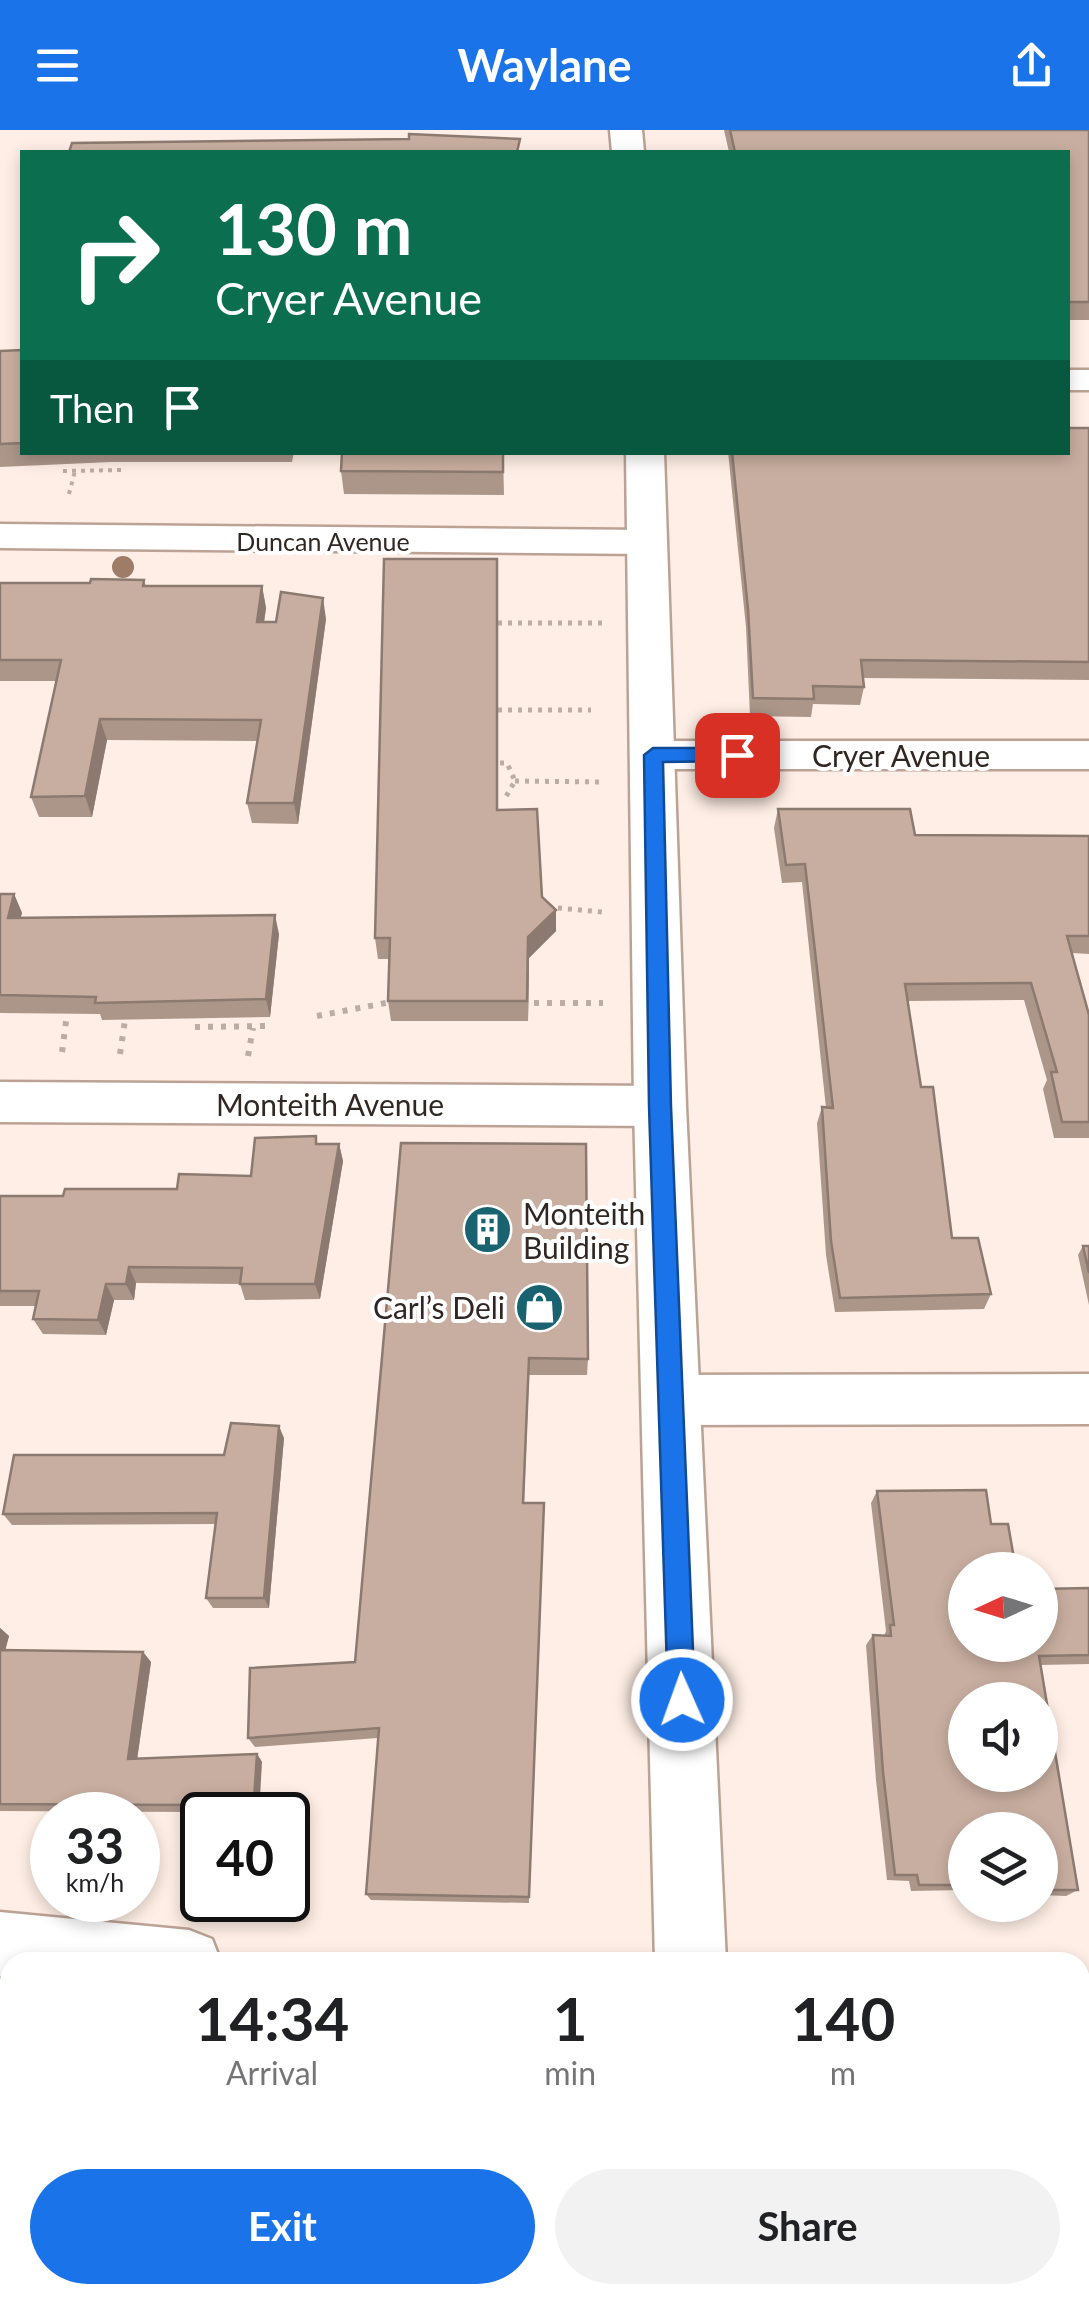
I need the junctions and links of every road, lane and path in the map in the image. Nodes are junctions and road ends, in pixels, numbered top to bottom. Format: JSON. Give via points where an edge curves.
{"nodes":[{"id":1,"x":644,"y":455,"type":"edge"},
{"id":2,"x":124,"y":470,"type":"dead end"},
{"id":3,"x":63,"y":471,"type":"dead end"},
{"id":4,"x":0,"y":536,"type":"edge"},
{"id":5,"x":646,"y":542,"type":"junction"},
{"id":6,"x":498,"y":622,"type":"edge"},
{"id":7,"x":648,"y":623,"type":"junction"},
{"id":8,"x":498,"y":710,"type":"edge"},
{"id":9,"x":591,"y":710,"type":"dead end"},
{"id":10,"x":1089,"y":755,"type":"edge"},
{"id":11,"x":481,"y":762,"type":"edge"},
{"id":12,"x":653,"y":769,"type":"junction"},
{"id":13,"x":515,"y":781,"type":"junction"},
{"id":14,"x":492,"y":800,"type":"edge"},
{"id":15,"x":504,"y":800,"type":"junction"},
{"id":16,"x":509,"y":815,"type":"edge"},
{"id":17,"x":542,"y":900,"type":"edge"},
{"id":18,"x":542,"y":912,"type":"edge"},
{"id":19,"x":391,"y":1002,"type":"edge"},
{"id":20,"x":530,"y":1003,"type":"edge"},
{"id":21,"x":658,"y":1005,"type":"junction"},
{"id":22,"x":67,"y":1014,"type":"edge"},
{"id":23,"x":317,"y":1016,"type":"dead end"},
{"id":24,"x":126,"y":1020,"type":"edge"},
{"id":25,"x":266,"y":1021,"type":"edge"},
{"id":26,"x":195,"y":1027,"type":"edge"},
{"id":27,"x":253,"y":1028,"type":"junction"},
{"id":28,"x":60,"y":1066,"type":"dead end"},
{"id":29,"x":118,"y":1066,"type":"dead end"},
{"id":30,"x":246,"y":1067,"type":"dead end"},
{"id":31,"x":0,"y":1102,"type":"edge"},
{"id":32,"x":660,"y":1106,"type":"junction"},
{"id":33,"x":1089,"y":1398,"type":"edge"},
{"id":34,"x":670,"y":1400,"type":"junction"},
{"id":35,"x":0,"y":1944,"type":"edge"},
{"id":36,"x":84,"y":1952,"type":"edge"},
{"id":37,"x":691,"y":1952,"type":"edge"}],
"edges":[{"from":1,"to":5,"type":"street"},
{"from":2,"to":3,"type":"path"},
{"from":4,"to":5,"type":"street","name":"Duncan Avenue"},
{"from":5,"to":7,"type":"street"},
{"from":6,"to":7,"type":"path"},
{"from":7,"to":12,"type":"street"},
{"from":8,"to":9,"type":"path"},
{"from":10,"to":12,"type":"street","name":"Cryer Avenue"},
{"from":11,"to":13,"type":"path","via":[[508,764]]},
{"from":12,"to":13,"type":"path"},
{"from":12,"to":21,"type":"street"},
{"from":13,"to":15,"type":"path"},
{"from":14,"to":15,"type":"path"},
{"from":15,"to":16,"type":"path","via":[[510,800]]},
{"from":17,"to":18,"type":"path","via":[[558,908]]},
{"from":19,"to":23,"type":"path"},
{"from":20,"to":21,"type":"path"},
{"from":21,"to":32,"type":"street"},
{"from":22,"to":28,"type":"path"},
{"from":24,"to":29,"type":"path"},
{"from":25,"to":27,"type":"path"},
{"from":26,"to":27,"type":"path"},
{"from":27,"to":30,"type":"path"},
{"from":31,"to":32,"type":"street","name":"Monteith Avenue"},
{"from":32,"to":34,"type":"street"},
{"from":33,"to":34,"type":"street"},
{"from":34,"to":37,"type":"street"},
{"from":35,"to":36,"type":"street"}]}
